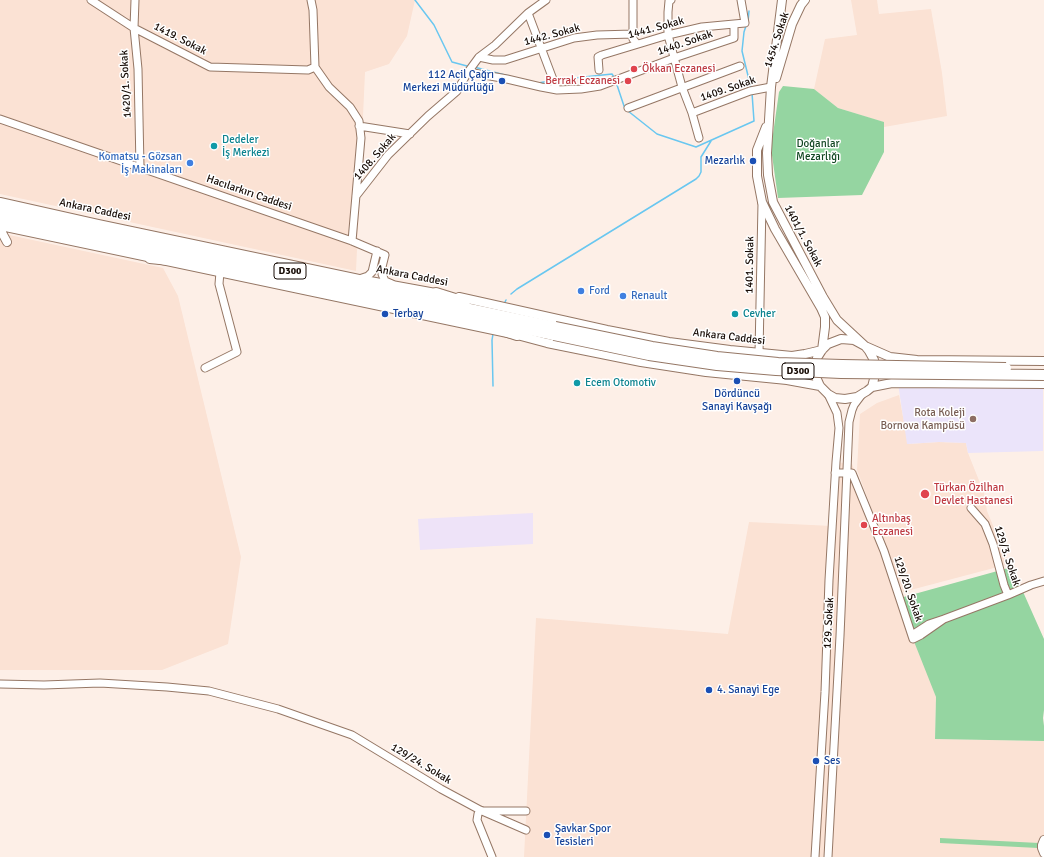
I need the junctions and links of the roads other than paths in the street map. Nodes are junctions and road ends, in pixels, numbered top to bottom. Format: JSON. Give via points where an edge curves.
{"nodes":[{"id":1,"x":91,"y":0,"type":"edge"},
{"id":2,"x":135,"y":0,"type":"edge"},
{"id":3,"x":311,"y":0,"type":"edge"},
{"id":4,"x":546,"y":0,"type":"edge"},
{"id":5,"x":633,"y":0,"type":"edge"},
{"id":6,"x":671,"y":0,"type":"edge"},
{"id":7,"x":742,"y":0,"type":"edge"},
{"id":8,"x":782,"y":0,"type":"edge"},
{"id":9,"x":805,"y":0,"type":"edge"},
{"id":10,"x":528,"y":12,"type":"junction"},
{"id":11,"x":734,"y":24,"type":"junction"},
{"id":12,"x":134,"y":28,"type":"junction"},
{"id":13,"x":633,"y":34,"type":"junction"},
{"id":14,"x":668,"y":34,"type":"junction"},
{"id":15,"x":638,"y":44,"type":"junction"},
{"id":16,"x":542,"y":49,"type":"junction"},
{"id":17,"x":479,"y":57,"type":"junction"},
{"id":18,"x":674,"y":58,"type":"junction"},
{"id":19,"x":740,"y":66,"type":"dead end"},
{"id":20,"x":315,"y":67,"type":"junction"},
{"id":21,"x":599,"y":70,"type":"dead end"},
{"id":22,"x":468,"y":72,"type":"junction"},
{"id":23,"x":682,"y":87,"type":"junction"},
{"id":24,"x":771,"y":87,"type":"junction"},
{"id":25,"x":557,"y":90,"type":"junction"},
{"id":26,"x":628,"y":108,"type":"dead end"},
{"id":27,"x":692,"y":113,"type":"junction"},
{"id":28,"x":0,"y":118,"type":"edge"},
{"id":29,"x":769,"y":118,"type":"junction"},
{"id":30,"x":360,"y":126,"type":"junction"},
{"id":31,"x":410,"y":134,"type":"junction"},
{"id":32,"x":700,"y":138,"type":"dead end"},
{"id":33,"x":140,"y":167,"type":"junction"},
{"id":34,"x":356,"y":196,"type":"junction"},
{"id":35,"x":0,"y":202,"type":"edge"},
{"id":36,"x":762,"y":202,"type":"junction"},
{"id":37,"x":0,"y":210,"type":"edge"},
{"id":38,"x":25,"y":215,"type":"junction"},
{"id":39,"x":0,"y":218,"type":"edge"},
{"id":40,"x":98,"y":224,"type":"junction"},
{"id":41,"x":0,"y":226,"type":"edge"},
{"id":42,"x":0,"y":230,"type":"edge"},
{"id":43,"x":45,"y":235,"type":"junction"},
{"id":44,"x":34,"y":240,"type":"dead end"},
{"id":45,"x":352,"y":240,"type":"junction"},
{"id":46,"x":7,"y":242,"type":"dead end"},
{"id":47,"x":377,"y":251,"type":"junction"},
{"id":48,"x":150,"y":258,"type":"junction"},
{"id":49,"x":234,"y":268,"type":"junction"},
{"id":50,"x":220,"y":272,"type":"junction"},
{"id":51,"x":359,"y":278,"type":"junction"},
{"id":52,"x":396,"y":286,"type":"junction"},
{"id":53,"x":436,"y":293,"type":"junction"},
{"id":54,"x":468,"y":318,"type":"junction"},
{"id":55,"x":514,"y":318,"type":"junction"},
{"id":56,"x":555,"y":331,"type":"junction"},
{"id":57,"x":517,"y":335,"type":"junction"},
{"id":58,"x":865,"y":346,"type":"junction"},
{"id":59,"x":822,"y":350,"type":"junction"},
{"id":60,"x":759,"y":353,"type":"junction"},
{"id":61,"x":1044,"y":360,"type":"edge"},
{"id":62,"x":205,"y":368,"type":"dead end"},
{"id":63,"x":1044,"y":368,"type":"edge"},
{"id":64,"x":1044,"y":375,"type":"edge"},
{"id":65,"x":1044,"y":384,"type":"edge"},
{"id":66,"x":820,"y":386,"type":"junction"},
{"id":67,"x":872,"y":387,"type":"junction"},
{"id":68,"x":863,"y":393,"type":"junction"},
{"id":69,"x":828,"y":394,"type":"junction"},
{"id":70,"x":835,"y":473,"type":"junction"},
{"id":71,"x":847,"y":473,"type":"junction"},
{"id":72,"x":971,"y":508,"type":"dead end"},
{"id":73,"x":1044,"y":581,"type":"edge"},
{"id":74,"x":1008,"y":595,"type":"junction"},
{"id":75,"x":913,"y":637,"type":"joint"},
{"id":76,"x":0,"y":684,"type":"edge"},
{"id":77,"x":480,"y":810,"type":"junction"},
{"id":78,"x":526,"y":811,"type":"dead end"},
{"id":79,"x":526,"y":830,"type":"dead end"},
{"id":80,"x":1044,"y":840,"type":"edge"},
{"id":81,"x":1044,"y":853,"type":"edge"},
{"id":82,"x":492,"y":857,"type":"edge"},
{"id":83,"x":815,"y":857,"type":"edge"},
{"id":84,"x":828,"y":857,"type":"edge"}],
"edges":[{"from":1,"to":12,"type":"street","name":"1419. Sokak"},
{"from":2,"to":12,"type":"street","name":"1420/1. Sokak"},
{"from":3,"to":20,"type":"street","via":[[314,10]]},
{"from":4,"to":10,"type":"street"},
{"from":5,"to":13,"type":"street"},
{"from":6,"to":14,"type":"street","name":"1409. Sokak"},
{"from":7,"to":11,"type":"street","name":"1440. Sokak","via":[[745,22]]},
{"from":8,"to":24,"type":"main road","name":"1401/1. Sokak"},
{"from":9,"to":24,"type":"main road","name":"1454. Sokak","via":[[792,24],[776,79]]},
{"from":10,"to":16,"type":"street"},
{"from":10,"to":17,"type":"street"},
{"from":11,"to":14,"type":"street","name":"1441. Sokak"},
{"from":11,"to":18,"type":"street","name":"1440. Sokak","via":[[734,38]]},
{"from":12,"to":20,"type":"street","name":"1419. Sokak","via":[[210,67],[308,70]]},
{"from":12,"to":33,"type":"street","name":"1420/1. Sokak","via":[[138,69]]},
{"from":13,"to":15,"type":"street"},
{"from":13,"to":16,"type":"street","name":"1442. Sokak","via":[[574,38]]},
{"from":14,"to":15,"type":"street","name":"1441. Sokak"},
{"from":14,"to":18,"type":"street","name":"1409. Sokak"},
{"from":15,"to":21,"type":"street","name":"1441. Sokak","via":[[598,56]]},
{"from":16,"to":17,"type":"street","name":"1442. Sokak","via":[[505,60]]},
{"from":16,"to":25,"type":"street"},
{"from":17,"to":22,"type":"street"},
{"from":18,"to":23,"type":"street","name":"1409. Sokak"},
{"from":18,"to":25,"type":"street","name":"1440. Sokak","via":[[600,86]]},
{"from":19,"to":23,"type":"street"},
{"from":20,"to":30,"type":"street","via":[[329,87],[350,106]]},
{"from":22,"to":25,"type":"street","name":"1440. Sokak"},
{"from":22,"to":31,"type":"street","via":[[457,91]]},
{"from":23,"to":26,"type":"street"},
{"from":23,"to":27,"type":"street","name":"1409. Sokak"},
{"from":24,"to":27,"type":"street","name":"1409. Sokak","via":[[750,91]]},
{"from":24,"to":29,"type":"main road","name":"1401/1. Sokak"},
{"from":27,"to":32,"type":"street","name":"1409. Sokak"},
{"from":28,"to":33,"type":"street","name":"Hacılarkırı Caddesi"},
{"from":29,"to":36,"type":"main road","name":"1401/1. Sokak","via":[[757,150],[757,176]]},
{"from":29,"to":58,"type":"main road","name":"1401/1. Sokak","via":[[767,153],[772,202],[837,320]]},
{"from":30,"to":31,"type":"street","name":"1408. Sokak"},
{"from":30,"to":34,"type":"street","name":"1408. Sokak"},
{"from":31,"to":34,"type":"street","name":"1408. Sokak","via":[[388,155]]},
{"from":33,"to":45,"type":"street","name":"Hacılarkırı Caddesi"},
{"from":34,"to":45,"type":"street","name":"1408. Sokak"},
{"from":35,"to":40,"type":"main road","name":"Ankara Caddesi"},
{"from":36,"to":59,"type":"main road","name":"1401/1. Sokak","via":[[822,308],[825,317]]},
{"from":36,"to":60,"type":"street","name":"1401. Sokak"},
{"from":37,"to":38,"type":"highway","name":"Ankara Caddesi","number":"D300"},
{"from":38,"to":40,"type":"highway"},
{"from":38,"to":55,"type":"highway","name":"Ankara Caddesi","number":"D300"},
{"from":39,"to":49,"type":"highway","name":"Ankara Caddesi","number":"D300"},
{"from":40,"to":51,"type":"main road","name":"Ankara Caddesi"},
{"from":41,"to":43,"type":"main road"},
{"from":42,"to":46,"type":"main road"},
{"from":43,"to":44,"type":"main road"},
{"from":43,"to":48,"type":"main road"},
{"from":45,"to":47,"type":"street","name":"Hacılarkırı Caddesi"},
{"from":47,"to":51,"type":"street","via":[[372,272]]},
{"from":47,"to":52,"type":"street","name":"Hacılarkırı Caddesi","via":[[384,255],[382,274],[386,281]]},
{"from":48,"to":49,"type":"highway"},
{"from":48,"to":50,"type":"main road"},
{"from":49,"to":54,"type":"highway","name":"Ankara Caddesi","number":"D300"},
{"from":50,"to":57,"type":"main road"},
{"from":50,"to":62,"type":"street","via":[[218,284],[237,352]]},
{"from":51,"to":52,"type":"main road","name":"Ankara Caddesi"},
{"from":52,"to":53,"type":"main road","name":"Ankara Caddesi"},
{"from":53,"to":55,"type":"highway"},
{"from":53,"to":60,"type":"main road","name":"Ankara Caddesi","via":[[669,342]]},
{"from":54,"to":56,"type":"highway","name":"Ankara Caddesi","number":"D300"},
{"from":54,"to":57,"type":"highway"},
{"from":55,"to":56,"type":"highway","name":"Ankara Caddesi","number":"D300"},
{"from":56,"to":63,"type":"highway","name":"Ankara Caddesi","number":"D300","bridge":true,"via":[[717,357],[778,363]]},
{"from":56,"to":64,"type":"highway","name":"Ankara Caddesi","number":"D300","bridge":true,"via":[[649,355],[717,365],[840,373]]},
{"from":57,"to":66,"type":"main road","via":[[641,362]]},
{"from":58,"to":59,"type":"main road","name":"Ankara Caddesi","via":[[854,340],[841,339],[828,344]]},
{"from":58,"to":61,"type":"main road","name":"Ankara Caddesi","via":[[890,357],[917,360]]},
{"from":58,"to":67,"type":"main road","via":[[875,364]]},
{"from":59,"to":60,"type":"main road","name":"Ankara Caddesi","via":[[792,356]]},
{"from":59,"to":66,"type":"main road","via":[[815,365]]},
{"from":65,"to":67,"type":"main road","via":[[892,383]]},
{"from":66,"to":69,"type":"main road"},
{"from":67,"to":68,"type":"main road"},
{"from":68,"to":69,"type":"main road","via":[[845,399]]},
{"from":68,"to":71,"type":"street","name":"129. Sokak","via":[[852,410]]},
{"from":69,"to":70,"type":"street","name":"129. Sokak","via":[[834,406],[839,428]]},
{"from":70,"to":71,"type":"street"},
{"from":70,"to":83,"type":"street","name":"129. Sokak"},
{"from":71,"to":75,"type":"street","name":"129/20. Sokak","via":[[852,473],[878,536]]},
{"from":71,"to":84,"type":"street","name":"129. Sokak"},
{"from":72,"to":74,"type":"street","name":"129/3. Sokak","via":[[985,524]]},
{"from":73,"to":74,"type":"street"},
{"from":74,"to":75,"type":"street","name":"129/3. Sokak","via":[[944,619],[927,632]]},
{"from":76,"to":77,"type":"street","name":"129/24. Sokak","via":[[100,683],[210,691],[278,709],[352,735]]},
{"from":77,"to":78,"type":"street","name":"129/24. Sokak"},
{"from":77,"to":79,"type":"street","name":"129/24. Sokak"},
{"from":77,"to":82,"type":"street","via":[[477,820]]},
{"from":80,"to":81,"type":"main road"}]}
